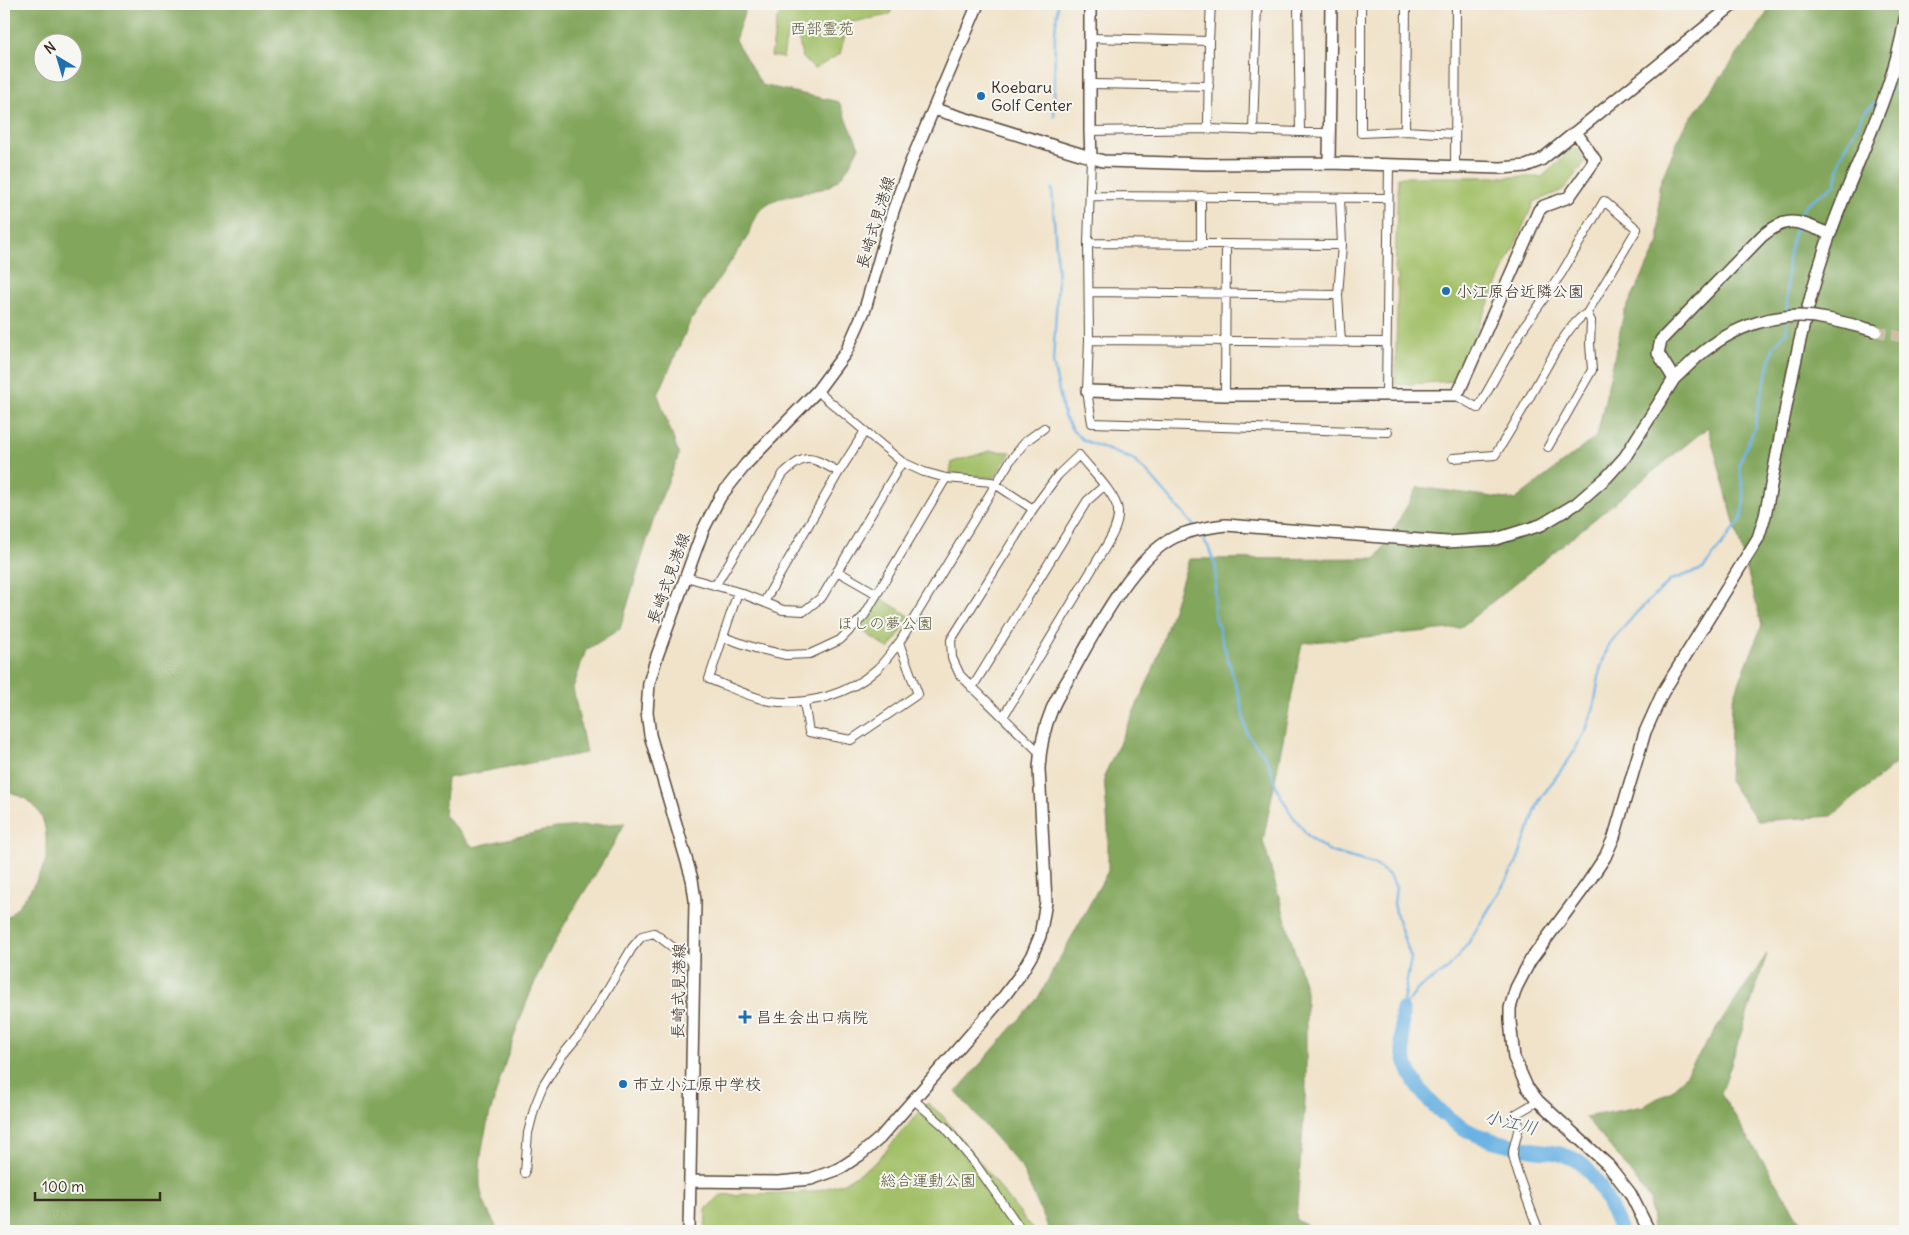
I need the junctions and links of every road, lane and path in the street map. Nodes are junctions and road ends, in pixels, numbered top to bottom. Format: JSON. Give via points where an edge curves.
{"nodes":[{"id":1,"x":978,"y":4,"type":"edge"},
{"id":2,"x":1090,"y":4,"type":"edge"},
{"id":3,"x":1211,"y":4,"type":"edge"},
{"id":4,"x":1257,"y":4,"type":"edge"},
{"id":5,"x":1298,"y":4,"type":"edge"},
{"id":6,"x":1330,"y":4,"type":"edge"},
{"id":7,"x":1362,"y":4,"type":"edge"},
{"id":8,"x":1406,"y":4,"type":"edge"},
{"id":9,"x":1456,"y":4,"type":"edge"},
{"id":10,"x":1734,"y":4,"type":"edge"},
{"id":11,"x":1905,"y":19,"type":"edge"},
{"id":12,"x":1090,"y":38,"type":"junction"},
{"id":13,"x":1209,"y":41,"type":"junction"},
{"id":14,"x":1091,"y":84,"type":"junction"},
{"id":15,"x":1209,"y":86,"type":"junction"},
{"id":16,"x":934,"y":109,"type":"junction"},
{"id":17,"x":1208,"y":129,"type":"junction"},
{"id":18,"x":1090,"y":131,"type":"junction"},
{"id":19,"x":1253,"y":131,"type":"junction"},
{"id":20,"x":1300,"y":131,"type":"junction"},
{"id":21,"x":1404,"y":131,"type":"junction"},
{"id":22,"x":1576,"y":132,"type":"junction"},
{"id":23,"x":1329,"y":133,"type":"junction"},
{"id":24,"x":1455,"y":134,"type":"junction"},
{"id":25,"x":1091,"y":158,"type":"junction"},
{"id":26,"x":1329,"y":163,"type":"junction"},
{"id":27,"x":1389,"y":164,"type":"junction"},
{"id":28,"x":1455,"y":166,"type":"junction"},
{"id":29,"x":1090,"y":196,"type":"junction"},
{"id":30,"x":1201,"y":196,"type":"junction"},
{"id":31,"x":1340,"y":198,"type":"junction"},
{"id":32,"x":1388,"y":198,"type":"junction"},
{"id":33,"x":1830,"y":234,"type":"junction"},
{"id":34,"x":1088,"y":243,"type":"junction"},
{"id":35,"x":1202,"y":245,"type":"junction"},
{"id":36,"x":1226,"y":246,"type":"junction"},
{"id":37,"x":1342,"y":246,"type":"junction"},
{"id":38,"x":1089,"y":292,"type":"junction"},
{"id":39,"x":1225,"y":292,"type":"junction"},
{"id":40,"x":1338,"y":295,"type":"junction"},
{"id":41,"x":1588,"y":313,"type":"junction"},
{"id":42,"x":1876,"y":331,"type":"tunnel mouth"},
{"id":43,"x":1089,"y":340,"type":"junction"},
{"id":44,"x":1225,"y":341,"type":"junction"},
{"id":45,"x":1341,"y":342,"type":"junction"},
{"id":46,"x":1386,"y":342,"type":"junction"},
{"id":47,"x":1674,"y":379,"type":"junction"},
{"id":48,"x":817,"y":391,"type":"junction"},
{"id":49,"x":1087,"y":391,"type":"junction"},
{"id":50,"x":1386,"y":394,"type":"junction"},
{"id":51,"x":1225,"y":395,"type":"junction"},
{"id":52,"x":1455,"y":395,"type":"junction"},
{"id":53,"x":1044,"y":428,"type":"dead end"},
{"id":54,"x":865,"y":431,"type":"junction"},
{"id":55,"x":1388,"y":432,"type":"dead end"},
{"id":56,"x":1548,"y":447,"type":"dead end"},
{"id":57,"x":1453,"y":458,"type":"dead end"},
{"id":58,"x":902,"y":462,"type":"junction"},
{"id":59,"x":839,"y":472,"type":"junction"},
{"id":60,"x":946,"y":478,"type":"junction"},
{"id":61,"x":996,"y":484,"type":"junction"},
{"id":62,"x":1104,"y":486,"type":"junction"},
{"id":63,"x":1033,"y":508,"type":"junction"},
{"id":64,"x":838,"y":570,"type":"junction"},
{"id":65,"x":686,"y":576,"type":"junction"},
{"id":66,"x":715,"y":586,"type":"junction"},
{"id":67,"x":738,"y":592,"type":"junction"},
{"id":68,"x":877,"y":594,"type":"junction"},
{"id":69,"x":764,"y":602,"type":"junction"},
{"id":70,"x":723,"y":637,"type":"junction"},
{"id":71,"x":899,"y":643,"type":"junction"},
{"id":72,"x":972,"y":688,"type":"junction"},
{"id":73,"x":804,"y":702,"type":"junction"},
{"id":74,"x":1003,"y":717,"type":"junction"},
{"id":75,"x":1040,"y":753,"type":"junction"},
{"id":76,"x":695,"y":964,"type":"junction"},
{"id":77,"x":914,"y":1100,"type":"junction"},
{"id":78,"x":1538,"y":1101,"type":"junction"},
{"id":79,"x":525,"y":1174,"type":"dead end"},
{"id":80,"x":691,"y":1181,"type":"junction"},
{"id":81,"x":689,"y":1231,"type":"edge"},
{"id":82,"x":1022,"y":1231,"type":"edge"},
{"id":83,"x":1539,"y":1231,"type":"edge"},
{"id":84,"x":1650,"y":1231,"type":"edge"}],
"edges":[{"from":1,"to":16,"type":"street","name":"長崎式見港線"},
{"from":2,"to":12,"type":"street"},
{"from":3,"to":13,"type":"street"},
{"from":4,"to":19,"type":"street"},
{"from":5,"to":20,"type":"street"},
{"from":6,"to":23,"type":"street"},
{"from":7,"to":21,"type":"street","via":[[1361,133]]},
{"from":8,"to":21,"type":"street"},
{"from":9,"to":24,"type":"street"},
{"from":10,"to":22,"type":"street"},
{"from":11,"to":33,"type":"street","via":[[1889,84]]},
{"from":12,"to":13,"type":"street"},
{"from":12,"to":14,"type":"street"},
{"from":13,"to":15,"type":"street"},
{"from":14,"to":15,"type":"street"},
{"from":14,"to":18,"type":"street"},
{"from":15,"to":17,"type":"street"},
{"from":16,"to":25,"type":"street"},
{"from":16,"to":48,"type":"street","name":"長崎式見港線","via":[[893,211],[865,309],[846,352]]},
{"from":17,"to":18,"type":"street"},
{"from":17,"to":19,"type":"street"},
{"from":18,"to":25,"type":"street"},
{"from":19,"to":20,"type":"street"},
{"from":20,"to":23,"type":"street"},
{"from":21,"to":24,"type":"street"},
{"from":22,"to":28,"type":"street","via":[[1541,160],[1526,166]]},
{"from":22,"to":52,"type":"street","via":[[1595,160],[1569,197],[1539,210]]},
{"from":23,"to":26,"type":"street"},
{"from":24,"to":28,"type":"street"},
{"from":25,"to":26,"type":"street","via":[[1206,164]]},
{"from":25,"to":29,"type":"street"},
{"from":26,"to":27,"type":"street"},
{"from":27,"to":28,"type":"street"},
{"from":27,"to":32,"type":"street"},
{"from":29,"to":30,"type":"street"},
{"from":29,"to":34,"type":"street"},
{"from":30,"to":31,"type":"street"},
{"from":30,"to":35,"type":"street"},
{"from":31,"to":32,"type":"street"},
{"from":31,"to":37,"type":"street"},
{"from":32,"to":46,"type":"street"},
{"from":33,"to":47,"type":"street","via":[[1795,221],[1780,223],[1762,236],[1661,340],[1658,353]]},
{"from":33,"to":78,"type":"street","via":[[1802,330],[1758,538],[1663,692],[1645,732],[1605,857],[1530,960],[1516,988],[1510,1008],[1514,1058],[1527,1087]]},
{"from":34,"to":35,"type":"street"},
{"from":34,"to":38,"type":"street"},
{"from":35,"to":36,"type":"street"},
{"from":36,"to":37,"type":"street"},
{"from":36,"to":39,"type":"street"},
{"from":37,"to":40,"type":"street"},
{"from":38,"to":39,"type":"street"},
{"from":38,"to":43,"type":"street"},
{"from":39,"to":40,"type":"street"},
{"from":39,"to":44,"type":"street"},
{"from":40,"to":45,"type":"street"},
{"from":41,"to":52,"type":"street","via":[[1637,229],[1604,201],[1561,274],[1522,330],[1478,408]]},
{"from":41,"to":56,"type":"street","via":[[1592,370]]},
{"from":41,"to":57,"type":"street","via":[[1581,317],[1559,346],[1495,455]]},
{"from":42,"to":47,"type":"street","bridge":true,"via":[[1826,318],[1795,316],[1755,323],[1723,337]]},
{"from":43,"to":44,"type":"street"},
{"from":43,"to":49,"type":"street"},
{"from":44,"to":45,"type":"street"},
{"from":44,"to":51,"type":"street"},
{"from":45,"to":46,"type":"street"},
{"from":46,"to":50,"type":"street"},
{"from":47,"to":75,"type":"street","via":[[1625,457],[1602,482],[1558,516],[1514,534],[1487,540],[1447,542],[1226,525],[1174,538],[1130,576],[1052,708]]},
{"from":48,"to":54,"type":"street"},
{"from":48,"to":65,"type":"street","name":"長崎式見港線","via":[[746,464],[720,497],[703,530]]},
{"from":49,"to":51,"type":"street"},
{"from":49,"to":55,"type":"street","via":[[1092,423]]},
{"from":50,"to":51,"type":"street"},
{"from":50,"to":52,"type":"street"},
{"from":53,"to":61,"type":"street","via":[[1026,441]]},
{"from":54,"to":58,"type":"street"},
{"from":54,"to":59,"type":"street"},
{"from":58,"to":60,"type":"street"},
{"from":58,"to":64,"type":"street"},
{"from":59,"to":66,"type":"street","via":[[813,458],[796,461],[782,474]]},
{"from":59,"to":69,"type":"street"},
{"from":60,"to":61,"type":"street"},
{"from":60,"to":68,"type":"street"},
{"from":61,"to":63,"type":"street"},
{"from":61,"to":71,"type":"street"},
{"from":62,"to":63,"type":"street","via":[[1079,455],[1058,475]]},
{"from":62,"to":72,"type":"street","via":[[1087,501]]},
{"from":62,"to":74,"type":"street","via":[[1118,508],[1113,535]]},
{"from":63,"to":72,"type":"street","via":[[951,640],[952,658],[960,675]]},
{"from":64,"to":68,"type":"street"},
{"from":64,"to":69,"type":"street","via":[[822,597],[804,611],[783,610]]},
{"from":65,"to":66,"type":"street"},
{"from":65,"to":76,"type":"street","name":"長崎式見港線","via":[[656,656],[647,712],[650,735],[692,879]]},
{"from":66,"to":67,"type":"street"},
{"from":67,"to":69,"type":"street"},
{"from":67,"to":70,"type":"street"},
{"from":68,"to":70,"type":"street","via":[[864,616],[840,640],[810,654],[786,655]]},
{"from":70,"to":73,"type":"street","via":[[709,679],[769,701]]},
{"from":71,"to":73,"type":"street","via":[[877,669],[853,686]]},
{"from":71,"to":73,"type":"street","via":[[918,694],[851,740],[808,732]]},
{"from":72,"to":74,"type":"street"},
{"from":74,"to":75,"type":"street"},
{"from":75,"to":77,"type":"street","via":[[1039,791],[1046,902],[1040,936],[1020,975]]},
{"from":76,"to":79,"type":"street","via":[[654,934],[642,936],[632,948],[584,1029],[543,1086],[528,1133]]},
{"from":76,"to":80,"type":"street","name":"長崎式見港線"},
{"from":77,"to":80,"type":"street","via":[[880,1138],[839,1169],[811,1179],[778,1182]]},
{"from":77,"to":82,"type":"street","via":[[946,1128]]},
{"from":78,"to":83,"type":"street","via":[[1516,1114],[1518,1129],[1512,1155]]},
{"from":78,"to":84,"type":"street","via":[[1608,1165],[1630,1193]]},
{"from":80,"to":81,"type":"street","name":"長崎式見港線"}]}
